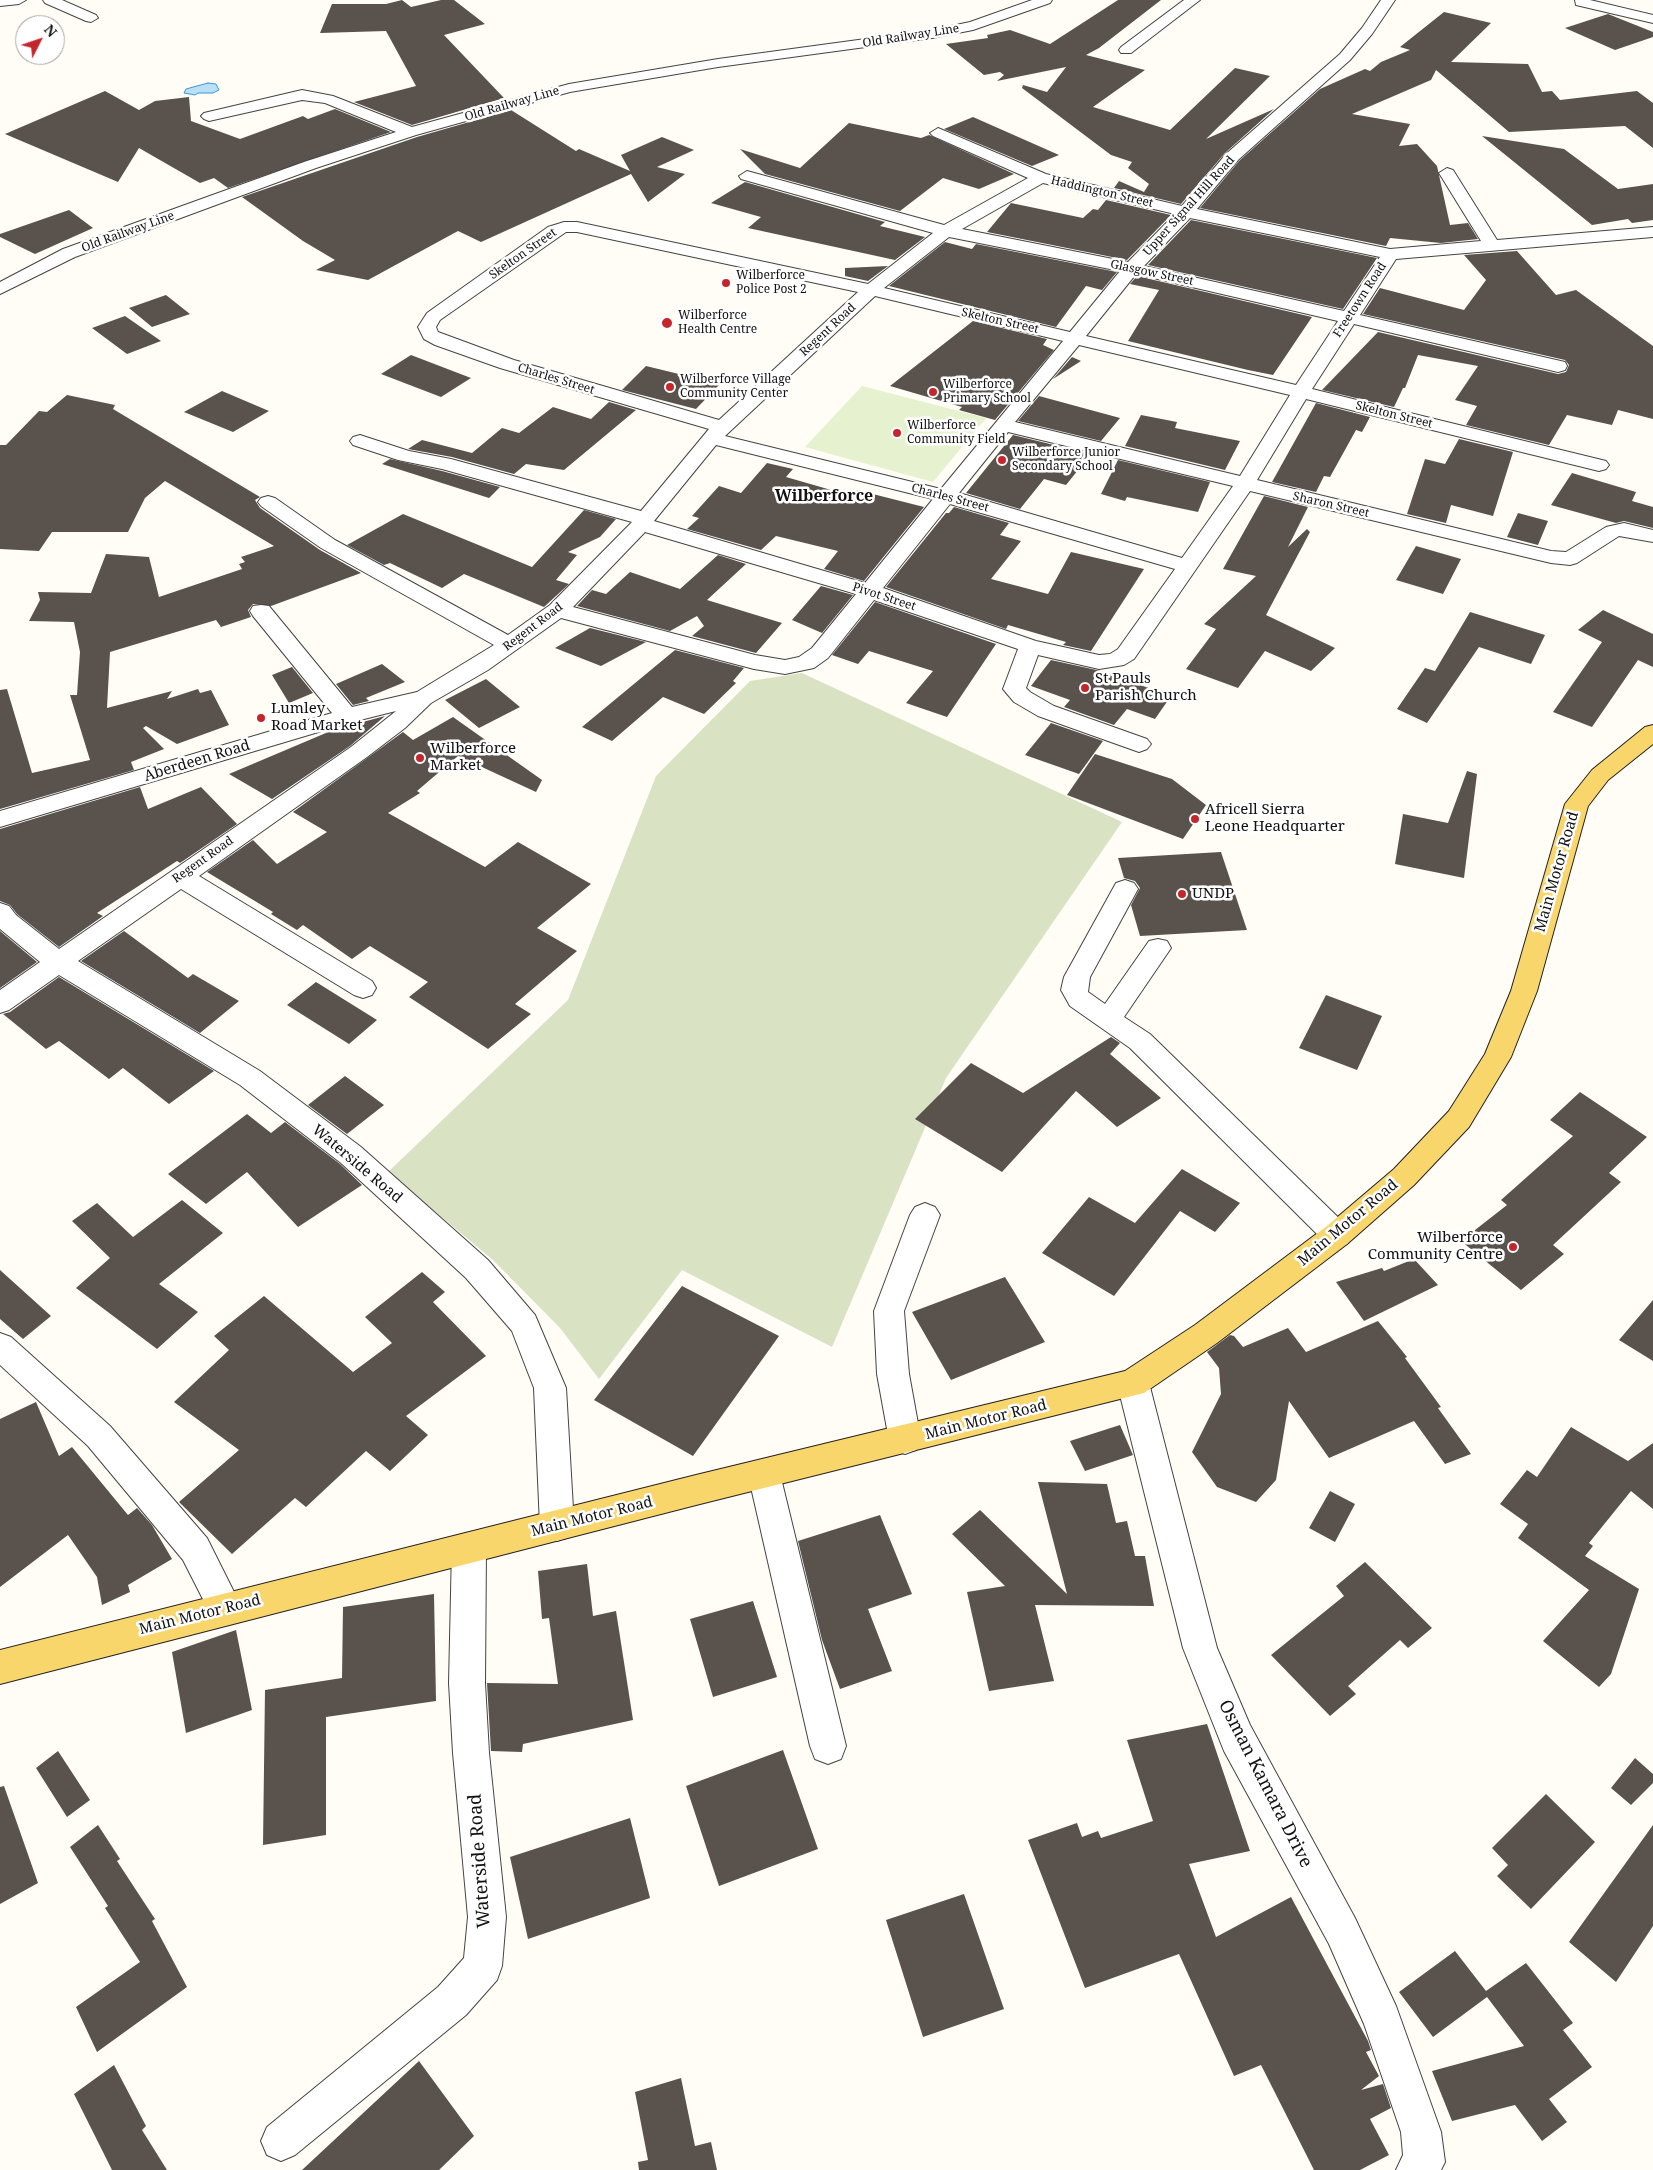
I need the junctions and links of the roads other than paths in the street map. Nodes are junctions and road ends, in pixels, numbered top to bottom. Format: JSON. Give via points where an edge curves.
{"nodes":[{"id":1,"x":19,"y":0,"type":"edge"},
{"id":2,"x":50,"y":0,"type":"edge"},
{"id":3,"x":1045,"y":0,"type":"edge"},
{"id":4,"x":1193,"y":0,"type":"edge"},
{"id":5,"x":1388,"y":0,"type":"edge"},
{"id":6,"x":0,"y":2,"type":"edge"},
{"id":7,"x":1581,"y":2,"type":"dead end"},
{"id":8,"x":91,"y":18,"type":"dead end"},
{"id":9,"x":1653,"y":20,"type":"edge"},
{"id":10,"x":1126,"y":50,"type":"dead end"},
{"id":11,"x":209,"y":116,"type":"dead end"},
{"id":12,"x":412,"y":132,"type":"junction"},
{"id":13,"x":938,"y":133,"type":"dead end"},
{"id":14,"x":1447,"y":173,"type":"dead end"},
{"id":15,"x":747,"y":176,"type":"dead end"},
{"id":16,"x":1041,"y":178,"type":"junction"},
{"id":17,"x":1186,"y":212,"type":"junction"},
{"id":18,"x":946,"y":231,"type":"junction"},
{"id":19,"x":1653,"y":232,"type":"edge"},
{"id":20,"x":1493,"y":247,"type":"junction"},
{"id":21,"x":1390,"y":254,"type":"junction"},
{"id":22,"x":1132,"y":268,"type":"junction"},
{"id":23,"x":0,"y":289,"type":"edge"},
{"id":24,"x":871,"y":290,"type":"junction"},
{"id":25,"x":1349,"y":318,"type":"junction"},
{"id":26,"x":427,"y":326,"type":"joint"},
{"id":27,"x":1076,"y":339,"type":"junction"},
{"id":28,"x":1558,"y":366,"type":"dead end"},
{"id":29,"x":1301,"y":392,"type":"junction"},
{"id":30,"x":1004,"y":424,"type":"junction"},
{"id":31,"x":716,"y":433,"type":"junction"},
{"id":32,"x":360,"y":441,"type":"dead end"},
{"id":33,"x":1599,"y":465,"type":"dead end"},
{"id":34,"x":1245,"y":484,"type":"junction"},
{"id":35,"x":946,"y":496,"type":"junction"},
{"id":36,"x":268,"y":502,"type":"dead end"},
{"id":37,"x":643,"y":522,"type":"junction"},
{"id":38,"x":1653,"y":536,"type":"edge"},
{"id":39,"x":1186,"y":566,"type":"junction"},
{"id":40,"x":870,"y":592,"type":"junction"},
{"id":41,"x":558,"y":610,"type":"junction"},
{"id":42,"x":261,"y":611,"type":"dead end"},
{"id":43,"x":510,"y":645,"type":"junction"},
{"id":44,"x":1030,"y":646,"type":"junction"},
{"id":45,"x":1126,"y":654,"type":"joint"},
{"id":46,"x":423,"y":698,"type":"junction"},
{"id":47,"x":348,"y":716,"type":"junction"},
{"id":48,"x":1653,"y":732,"type":"edge"},
{"id":49,"x":1139,"y":744,"type":"dead end"},
{"id":50,"x":0,"y":820,"type":"edge"},
{"id":51,"x":179,"y":876,"type":"junction"},
{"id":52,"x":1125,"y":889,"type":"dead end"},
{"id":53,"x":0,"y":912,"type":"edge"},
{"id":54,"x":1158,"y":948,"type":"dead end"},
{"id":55,"x":57,"y":961,"type":"junction"},
{"id":56,"x":364,"y":988,"type":"dead end"},
{"id":57,"x":0,"y":1003,"type":"edge"},
{"id":58,"x":1108,"y":1020,"type":"junction"},
{"id":59,"x":925,"y":1215,"type":"dead end"},
{"id":60,"x":1338,"y":1235,"type":"junction"},
{"id":61,"x":0,"y":1346,"type":"edge"},
{"id":62,"x":1133,"y":1383,"type":"junction"},
{"id":63,"x":905,"y":1440,"type":"junction"},
{"id":64,"x":764,"y":1474,"type":"junction"},
{"id":65,"x":557,"y":1526,"type":"junction"},
{"id":66,"x":469,"y":1548,"type":"junction"},
{"id":67,"x":225,"y":1608,"type":"junction"},
{"id":68,"x":0,"y":1667,"type":"edge"},
{"id":69,"x":828,"y":1746,"type":"dead end"},
{"id":70,"x":281,"y":2141,"type":"dead end"},
{"id":71,"x":1417,"y":2170,"type":"edge"}],
"edges":[{"from":1,"to":6,"type":"street"},
{"from":2,"to":8,"type":"street"},
{"from":3,"to":12,"type":"street","name":"Old Railway Line","via":[[972,26],[932,34],[718,63],[569,88]]},
{"from":4,"to":10,"type":"street"},
{"from":5,"to":17,"type":"street","name":"Upper Signal Hill Road","via":[[1345,57],[1232,157]]},
{"from":7,"to":9,"type":"street"},
{"from":11,"to":12,"type":"street","via":[[302,95],[328,99]]},
{"from":12,"to":23,"type":"street","name":"Old Railway Line","via":[[310,165],[69,253]]},
{"from":13,"to":16,"type":"street","name":"Haddington Street"},
{"from":14,"to":20,"type":"street"},
{"from":15,"to":18,"type":"street","name":"Glasgow Street"},
{"from":16,"to":17,"type":"street","name":"Haddington Street"},
{"from":16,"to":18,"type":"street","name":"Regent Road"},
{"from":17,"to":21,"type":"street","name":"Haddington Street"},
{"from":17,"to":22,"type":"street","name":"Upper Signal Hill Road"},
{"from":18,"to":22,"type":"street","name":"Glasgow Street"},
{"from":18,"to":24,"type":"street","name":"Regent Road"},
{"from":19,"to":20,"type":"street","name":"Freetown Road"},
{"from":20,"to":21,"type":"street","name":"Freetown Road"},
{"from":21,"to":25,"type":"street","name":"Freetown Road"},
{"from":22,"to":25,"type":"street","name":"Glasgow Street"},
{"from":22,"to":27,"type":"street","name":"Upper Signal Hill Road"},
{"from":24,"to":26,"type":"street","name":"Skelton Street","via":[[597,230],[564,226],[433,317]]},
{"from":24,"to":27,"type":"street","name":"Skelton Street"},
{"from":24,"to":31,"type":"street","name":"Regent Road"},
{"from":25,"to":28,"type":"street","name":"Glasgow Street"},
{"from":25,"to":29,"type":"street","name":"Freetown Road"},
{"from":26,"to":31,"type":"street","name":"Charles Street","via":[[430,335],[441,341]]},
{"from":27,"to":29,"type":"street","name":"Skelton Street"},
{"from":27,"to":30,"type":"street","name":"Upper Signal Hill Road"},
{"from":29,"to":33,"type":"street","name":"Skelton Street"},
{"from":29,"to":34,"type":"street","name":"Freetown Road"},
{"from":30,"to":34,"type":"street","name":"Sharon Street"},
{"from":30,"to":35,"type":"street","name":"Upper Signal Hill Road"},
{"from":31,"to":35,"type":"street","name":"Charles Street"},
{"from":31,"to":37,"type":"street","name":"Regent Road"},
{"from":32,"to":37,"type":"street","name":"Pivot Street"},
{"from":34,"to":38,"type":"street","name":"Sharon Street","via":[[1551,557],[1570,558],[1613,531],[1624,529]]},
{"from":34,"to":39,"type":"street","name":"Freetown Road"},
{"from":35,"to":39,"type":"street","name":"Charles Street"},
{"from":35,"to":40,"type":"street","name":"Upper Signal Hill Road"},
{"from":36,"to":43,"type":"street","via":[[328,544]]},
{"from":37,"to":40,"type":"street","name":"Pivot Street"},
{"from":37,"to":41,"type":"street","name":"Regent Road"},
{"from":39,"to":45,"type":"street","name":"Freetown Road"},
{"from":40,"to":41,"type":"street","name":"Upper Signal Hill Road","via":[[820,653],[806,663],[785,667],[754,662]]},
{"from":40,"to":44,"type":"street","name":"Pivot Street"},
{"from":41,"to":43,"type":"street","name":"Regent Road"},
{"from":42,"to":47,"type":"street"},
{"from":43,"to":46,"type":"street","name":"Regent Road"},
{"from":44,"to":45,"type":"street","name":"Pivot Street","via":[[1099,662],[1116,660]]},
{"from":44,"to":49,"type":"street","via":[[1014,689],[1022,697],[1046,711]]},
{"from":46,"to":47,"type":"street","name":"Aberdeen Road"},
{"from":46,"to":51,"type":"street","name":"Regent Road","via":[[359,752]]},
{"from":47,"to":50,"type":"street","name":"Aberdeen Road"},
{"from":48,"to":60,"type":"main road","name":"Main Motor Road","via":[[1600,775],[1577,804],[1524,991],[1497,1057],[1459,1119],[1404,1177]]},
{"from":51,"to":55,"type":"street","name":"Regent Road"},
{"from":51,"to":56,"type":"street"},
{"from":52,"to":58,"type":"street","via":[[1077,977],[1074,990],[1079,999]]},
{"from":53,"to":55,"type":"street","name":"Waterside Road"},
{"from":54,"to":58,"type":"street"},
{"from":55,"to":57,"type":"street","name":"Regent Road"},
{"from":55,"to":65,"type":"street","name":"Waterside Road","via":[[250,1078],[351,1155],[477,1269],[524,1324],[550,1388]]},
{"from":58,"to":60,"type":"street","via":[[1140,1040]]},
{"from":59,"to":63,"type":"street","via":[[889,1311],[893,1374]]},
{"from":60,"to":62,"type":"main road","name":"Main Motor Road","via":[[1206,1334]]},
{"from":61,"to":67,"type":"street","via":[[98,1436],[195,1550]]},
{"from":62,"to":63,"type":"main road","name":"Main Motor Road"},
{"from":62,"to":71,"type":"street","name":"Osman Kamara Drive","via":[[1200,1648],[1237,1738],[1342,1932],[1382,2020],[1421,2132],[1424,2162]]},
{"from":63,"to":64,"type":"main road","name":"Main Motor Road"},
{"from":64,"to":65,"type":"main road","name":"Main Motor Road"},
{"from":64,"to":69,"type":"street"},
{"from":65,"to":66,"type":"main road","name":"Main Motor Road"},
{"from":66,"to":67,"type":"main road","name":"Main Motor Road"},
{"from":66,"to":70,"type":"street","name":"Waterside Road","via":[[467,1683],[487,1917],[483,1966],[452,2001]]},
{"from":67,"to":68,"type":"main road","name":"Main Motor Road"}]}
